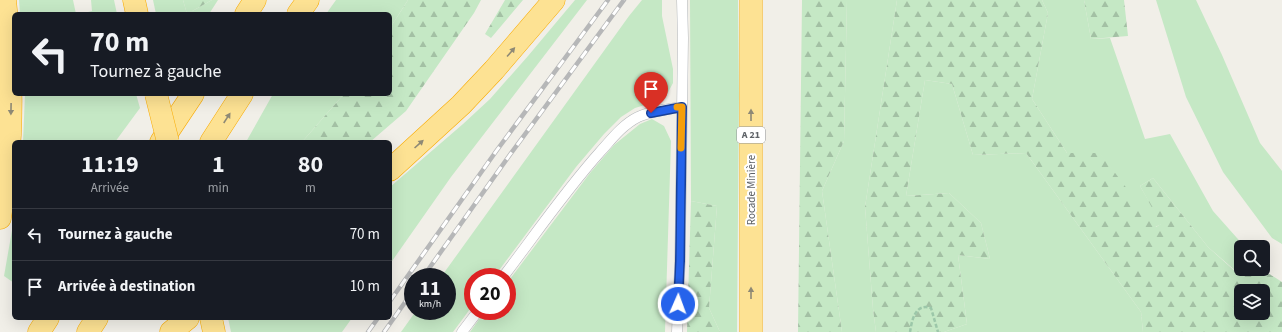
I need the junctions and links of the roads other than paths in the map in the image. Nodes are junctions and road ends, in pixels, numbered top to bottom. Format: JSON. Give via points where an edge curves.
{"nodes":[{"id":1,"x":5,"y":0,"type":"edge"},
{"id":2,"x":134,"y":0,"type":"edge"},
{"id":3,"x":137,"y":0,"type":"edge"},
{"id":4,"x":255,"y":0,"type":"edge"},
{"id":5,"x":308,"y":0,"type":"edge"},
{"id":6,"x":554,"y":0,"type":"edge"},
{"id":7,"x":682,"y":0,"type":"edge"},
{"id":8,"x":751,"y":6,"type":"edge"},
{"id":9,"x":137,"y":12,"type":"edge"},
{"id":10,"x":138,"y":12,"type":"edge"},
{"id":11,"x":247,"y":12,"type":"edge"},
{"id":12,"x":299,"y":12,"type":"edge"},
{"id":13,"x":156,"y":96,"type":"edge"},
{"id":14,"x":192,"y":96,"type":"edge"},
{"id":15,"x":241,"y":96,"type":"edge"},
{"id":16,"x":682,"y":107,"type":"junction"},
{"id":17,"x":162,"y":140,"type":"edge"},
{"id":18,"x":168,"y":140,"type":"edge"},
{"id":19,"x":212,"y":140,"type":"edge"},
{"id":20,"x":392,"y":168,"type":"edge"},
{"id":21,"x":0,"y":218,"type":"edge"},
{"id":22,"x":510,"y":268,"type":"edge"},
{"id":23,"x":47,"y":320,"type":"edge"},
{"id":24,"x":96,"y":320,"type":"edge"},
{"id":25,"x":186,"y":320,"type":"edge"},
{"id":26,"x":211,"y":320,"type":"edge"},
{"id":27,"x":471,"y":320,"type":"edge"},
{"id":28,"x":39,"y":332,"type":"edge"},
{"id":29,"x":88,"y":332,"type":"edge"},
{"id":30,"x":171,"y":332,"type":"edge"},
{"id":31,"x":214,"y":332,"type":"edge"},
{"id":32,"x":462,"y":332,"type":"edge"},
{"id":33,"x":677,"y":332,"type":"edge"},
{"id":34,"x":751,"y":332,"type":"edge"}],
"edges":[{"from":1,"to":21,"type":"highway","one_way":true,"via":[[11,104]]},
{"from":2,"to":9,"type":"highway"},
{"from":3,"to":10,"type":"highway"},
{"from":4,"to":11,"type":"highway"},
{"from":5,"to":12,"type":"highway"},
{"from":20,"to":6,"type":"highway","one_way":true,"via":[[461,105]]},
{"from":7,"to":16,"type":"lane"},
{"from":34,"to":8,"type":"highway","name":"Rocade Minière","number":"A 21","one_way":true},
{"from":13,"to":18,"type":"highway","bridge":true},
{"from":14,"to":17,"type":"highway"},
{"from":19,"to":15,"type":"highway","one_way":true},
{"from":16,"to":22,"type":"lane","via":[[651,113],[624,126],[585,169]]},
{"from":16,"to":33,"type":"lane"},
{"from":23,"to":28,"type":"highway"},
{"from":24,"to":29,"type":"highway"},
{"from":25,"to":30,"type":"highway"},
{"from":26,"to":31,"type":"highway"},
{"from":27,"to":32,"type":"lane"}]}
